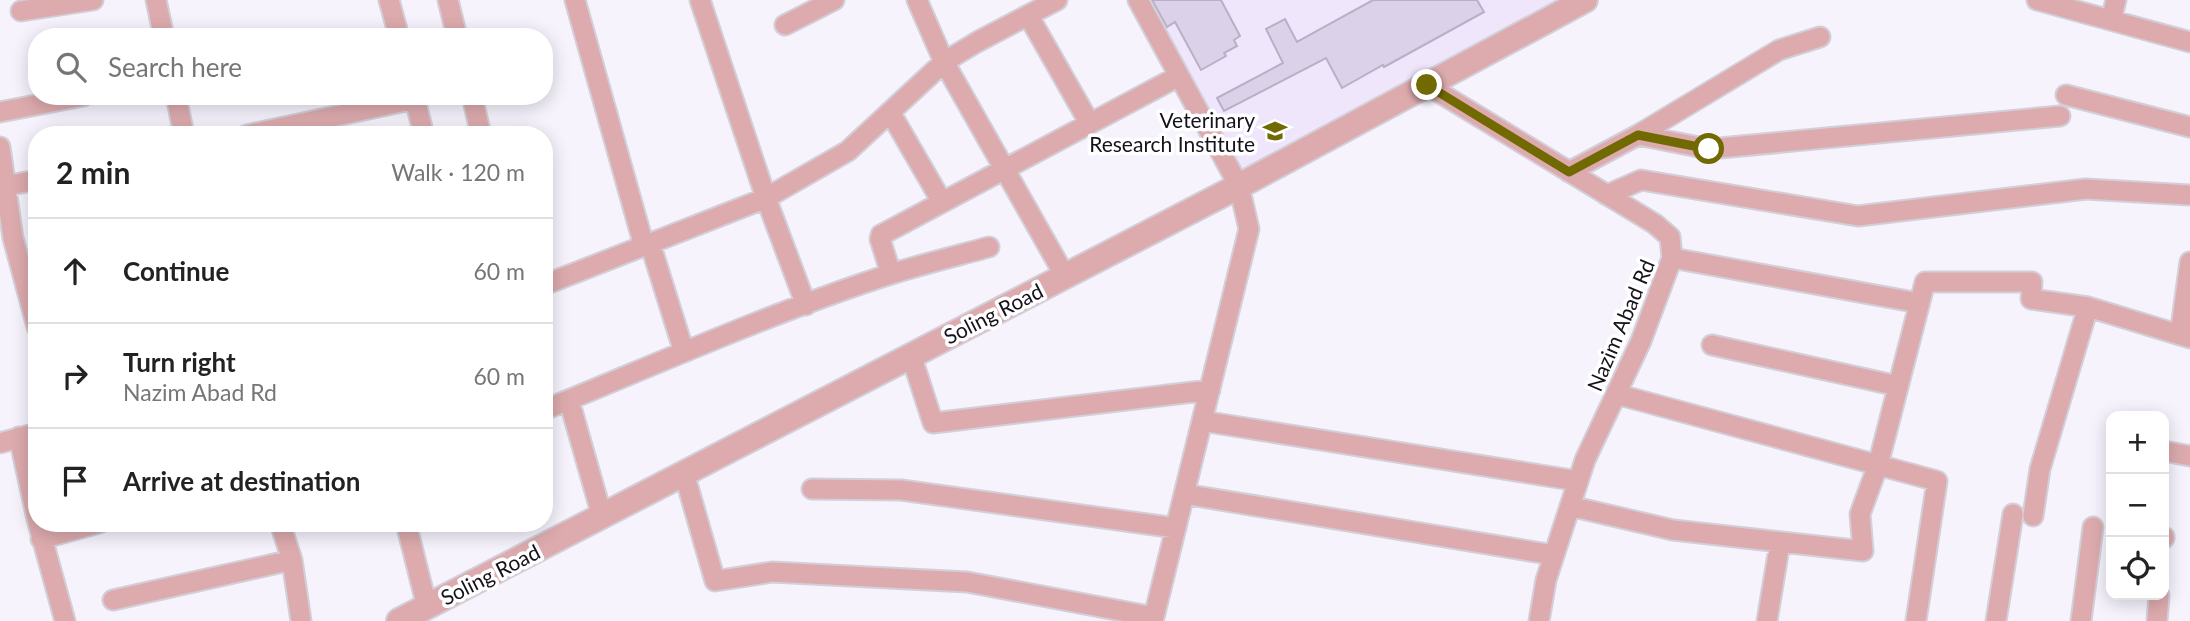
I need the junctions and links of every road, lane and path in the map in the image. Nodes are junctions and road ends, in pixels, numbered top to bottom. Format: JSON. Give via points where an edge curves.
{"nodes":[{"id":1,"x":93,"y":0,"type":"edge"},
{"id":2,"x":156,"y":0,"type":"edge"},
{"id":3,"x":389,"y":0,"type":"edge"},
{"id":4,"x":447,"y":0,"type":"edge"},
{"id":5,"x":575,"y":0,"type":"edge"},
{"id":6,"x":700,"y":0,"type":"edge"},
{"id":7,"x":834,"y":0,"type":"edge"},
{"id":8,"x":917,"y":0,"type":"edge"},
{"id":9,"x":1057,"y":0,"type":"edge"},
{"id":10,"x":1138,"y":0,"type":"edge"},
{"id":11,"x":1585,"y":0,"type":"edge"},
{"id":12,"x":2037,"y":0,"type":"edge"},
{"id":13,"x":2116,"y":0,"type":"edge"},
{"id":14,"x":21,"y":11,"type":"dead end"},
{"id":15,"x":1028,"y":15,"type":"junction"},
{"id":16,"x":2111,"y":20,"type":"junction"},
{"id":17,"x":785,"y":25,"type":"dead end"},
{"id":18,"x":162,"y":28,"type":"edge"},
{"id":19,"x":397,"y":28,"type":"edge"},
{"id":20,"x":455,"y":28,"type":"edge"},
{"id":21,"x":1820,"y":37,"type":"dead end"},
{"id":22,"x":2190,"y":42,"type":"edge"},
{"id":23,"x":944,"y":62,"type":"junction"},
{"id":24,"x":1179,"y":76,"type":"junction"},
{"id":25,"x":1427,"y":85,"type":"junction"},
{"id":26,"x":2066,"y":95,"type":"dead end"},
{"id":27,"x":33,"y":105,"type":"edge"},
{"id":28,"x":178,"y":105,"type":"edge"},
{"id":29,"x":382,"y":105,"type":"edge"},
{"id":30,"x":416,"y":105,"type":"edge"},
{"id":31,"x":474,"y":105,"type":"edge"},
{"id":32,"x":0,"y":111,"type":"edge"},
{"id":33,"x":890,"y":112,"type":"junction"},
{"id":34,"x":2060,"y":116,"type":"dead end"},
{"id":35,"x":1090,"y":124,"type":"junction"},
{"id":36,"x":182,"y":126,"type":"edge"},
{"id":37,"x":288,"y":126,"type":"edge"},
{"id":38,"x":422,"y":126,"type":"edge"},
{"id":39,"x":479,"y":126,"type":"edge"},
{"id":40,"x":2190,"y":127,"type":"edge"},
{"id":41,"x":1638,"y":135,"type":"junction"},
{"id":42,"x":0,"y":147,"type":"edge"},
{"id":43,"x":1005,"y":170,"type":"junction"},
{"id":44,"x":1569,"y":172,"type":"junction"},
{"id":45,"x":28,"y":182,"type":"edge"},
{"id":46,"x":1239,"y":186,"type":"junction"},
{"id":47,"x":3,"y":187,"type":"edge"},
{"id":48,"x":1607,"y":195,"type":"junction"},
{"id":49,"x":2190,"y":195,"type":"edge"},
{"id":50,"x":766,"y":198,"type":"junction"},
{"id":51,"x":942,"y":202,"type":"junction"},
{"id":52,"x":647,"y":245,"type":"junction"},
{"id":53,"x":989,"y":247,"type":"dead end"},
{"id":54,"x":1672,"y":258,"type":"junction"},
{"id":55,"x":2190,"y":262,"type":"edge"},
{"id":56,"x":891,"y":274,"type":"junction"},
{"id":57,"x":1065,"y":276,"type":"junction"},
{"id":58,"x":553,"y":282,"type":"edge"},
{"id":59,"x":28,"y":294,"type":"edge"},
{"id":60,"x":1919,"y":303,"type":"junction"},
{"id":61,"x":806,"y":305,"type":"junction"},
{"id":62,"x":2088,"y":307,"type":"junction"},
{"id":63,"x":2185,"y":337,"type":"edge"},
{"id":64,"x":1712,"y":345,"type":"dead end"},
{"id":65,"x":684,"y":352,"type":"junction"},
{"id":66,"x":911,"y":355,"type":"junction"},
{"id":67,"x":1898,"y":386,"type":"junction"},
{"id":68,"x":1210,"y":390,"type":"junction"},
{"id":69,"x":1616,"y":394,"type":"junction"},
{"id":70,"x":569,"y":400,"type":"junction"},
{"id":71,"x":553,"y":401,"type":"edge"},
{"id":72,"x":1202,"y":421,"type":"junction"},
{"id":73,"x":19,"y":438,"type":"edge"},
{"id":74,"x":2169,"y":452,"type":"edge"},
{"id":75,"x":2190,"y":456,"type":"edge"},
{"id":76,"x":1878,"y":465,"type":"junction"},
{"id":77,"x":684,"y":473,"type":"junction"},
{"id":78,"x":28,"y":480,"type":"edge"},
{"id":79,"x":1578,"y":481,"type":"junction"},
{"id":80,"x":812,"y":489,"type":"dead end"},
{"id":81,"x":1184,"y":494,"type":"junction"},
{"id":82,"x":1570,"y":506,"type":"junction"},
{"id":83,"x":602,"y":516,"type":"junction"},
{"id":84,"x":2093,"y":527,"type":"dead end"},
{"id":85,"x":1176,"y":528,"type":"junction"},
{"id":86,"x":39,"y":532,"type":"edge"},
{"id":87,"x":283,"y":532,"type":"edge"},
{"id":88,"x":408,"y":532,"type":"edge"},
{"id":89,"x":1780,"y":542,"type":"junction"},
{"id":90,"x":1554,"y":555,"type":"junction"},
{"id":91,"x":292,"y":561,"type":"junction"},
{"id":92,"x":113,"y":600,"type":"dead end"},
{"id":93,"x":2159,"y":600,"type":"edge"},
{"id":94,"x":427,"y":607,"type":"junction"},
{"id":95,"x":1154,"y":619,"type":"edge"},
{"id":96,"x":65,"y":621,"type":"edge"},
{"id":97,"x":302,"y":621,"type":"edge"},
{"id":98,"x":399,"y":621,"type":"edge"},
{"id":99,"x":1539,"y":621,"type":"edge"},
{"id":100,"x":1767,"y":621,"type":"edge"},
{"id":101,"x":1916,"y":621,"type":"edge"},
{"id":102,"x":1996,"y":621,"type":"edge"},
{"id":103,"x":2081,"y":621,"type":"edge"},
{"id":104,"x":2157,"y":621,"type":"edge"}],
"edges":[{"from":1,"to":14,"type":"street"},
{"from":2,"to":18,"type":"street"},
{"from":3,"to":19,"type":"street"},
{"from":4,"to":20,"type":"street"},
{"from":5,"to":52,"type":"street"},
{"from":6,"to":50,"type":"street"},
{"from":7,"to":17,"type":"street"},
{"from":8,"to":23,"type":"street"},
{"from":9,"to":15,"type":"street"},
{"from":10,"to":24,"type":"street"},
{"from":11,"to":25,"type":"street","name":"Soling Road"},
{"from":12,"to":16,"type":"street"},
{"from":13,"to":16,"type":"street"},
{"from":15,"to":23,"type":"street"},
{"from":15,"to":35,"type":"street"},
{"from":16,"to":22,"type":"street"},
{"from":21,"to":41,"type":"street","via":[[1779,50]]},
{"from":23,"to":33,"type":"street"},
{"from":23,"to":43,"type":"street"},
{"from":24,"to":35,"type":"street"},
{"from":24,"to":46,"type":"street"},
{"from":25,"to":44,"type":"street","name":"Nazim Abad Rd"},
{"from":25,"to":46,"type":"street","name":"Soling Road"},
{"from":26,"to":40,"type":"street"},
{"from":27,"to":32,"type":"street"},
{"from":28,"to":36,"type":"street"},
{"from":29,"to":37,"type":"street"},
{"from":30,"to":38,"type":"street"},
{"from":31,"to":39,"type":"street"},
{"from":33,"to":50,"type":"street","via":[[848,151]]},
{"from":33,"to":51,"type":"street"},
{"from":34,"to":41,"type":"street","via":[[1709,149]]},
{"from":35,"to":43,"type":"street"},
{"from":41,"to":44,"type":"street"},
{"from":42,"to":47,"type":"street"},
{"from":43,"to":51,"type":"street"},
{"from":43,"to":57,"type":"street"},
{"from":44,"to":48,"type":"street","name":"Nazim Abad Rd"},
{"from":45,"to":47,"type":"street"},
{"from":46,"to":57,"type":"street","name":"Soling Road"},
{"from":46,"to":68,"type":"street","via":[[1249,229]]},
{"from":47,"to":59,"type":"street"},
{"from":48,"to":49,"type":"street","via":[[1641,180],[1858,216],[2086,189]]},
{"from":48,"to":54,"type":"street","name":"Nazim Abad Rd","via":[[1670,237]]},
{"from":50,"to":52,"type":"street"},
{"from":50,"to":61,"type":"street"},
{"from":51,"to":56,"type":"street","via":[[881,235]]},
{"from":52,"to":58,"type":"street"},
{"from":52,"to":65,"type":"street"},
{"from":53,"to":56,"type":"street"},
{"from":54,"to":60,"type":"street"},
{"from":54,"to":69,"type":"street","name":"Nazim Abad Rd","via":[[1642,341]]},
{"from":55,"to":63,"type":"street"},
{"from":56,"to":61,"type":"street"},
{"from":57,"to":66,"type":"street","name":"Soling Road"},
{"from":60,"to":62,"type":"street","via":[[1925,282],[2032,282],[2031,299]]},
{"from":60,"to":67,"type":"street"},
{"from":61,"to":65,"type":"street"},
{"from":62,"to":63,"type":"street"},
{"from":62,"to":102,"type":"street","via":[[2023,515]]},
{"from":64,"to":67,"type":"street"},
{"from":65,"to":70,"type":"street"},
{"from":66,"to":68,"type":"street","via":[[933,423]]},
{"from":66,"to":77,"type":"street","name":"Soling Road"},
{"from":67,"to":76,"type":"street"},
{"from":68,"to":72,"type":"street"},
{"from":69,"to":76,"type":"street"},
{"from":69,"to":79,"type":"street","name":"Nazim Abad Rd"},
{"from":70,"to":71,"type":"street"},
{"from":70,"to":83,"type":"street"},
{"from":72,"to":79,"type":"street"},
{"from":72,"to":81,"type":"street"},
{"from":73,"to":78,"type":"street"},
{"from":74,"to":75,"type":"street"},
{"from":76,"to":89,"type":"street","via":[[1860,514],[1863,551]]},
{"from":76,"to":101,"type":"street","via":[[1937,481]]},
{"from":77,"to":83,"type":"street","name":"Soling Road"},
{"from":77,"to":95,"type":"street","via":[[715,581],[772,572],[967,582]]},
{"from":79,"to":82,"type":"street","name":"Nazim Abad Rd"},
{"from":80,"to":85,"type":"street","via":[[901,490]]},
{"from":81,"to":85,"type":"street"},
{"from":81,"to":90,"type":"street"},
{"from":82,"to":89,"type":"street","via":[[1673,530]]},
{"from":82,"to":90,"type":"street","name":"Nazim Abad Rd"},
{"from":83,"to":94,"type":"street","name":"Soling Road"},
{"from":84,"to":103,"type":"street"},
{"from":85,"to":95,"type":"street"},
{"from":86,"to":96,"type":"street"},
{"from":87,"to":91,"type":"street"},
{"from":88,"to":94,"type":"street"},
{"from":89,"to":100,"type":"street"},
{"from":90,"to":99,"type":"street","name":"Nazim Abad Rd"},
{"from":91,"to":92,"type":"street"},
{"from":91,"to":97,"type":"street"},
{"from":93,"to":104,"type":"street"},
{"from":94,"to":98,"type":"street","name":"Soling Road"}]}
